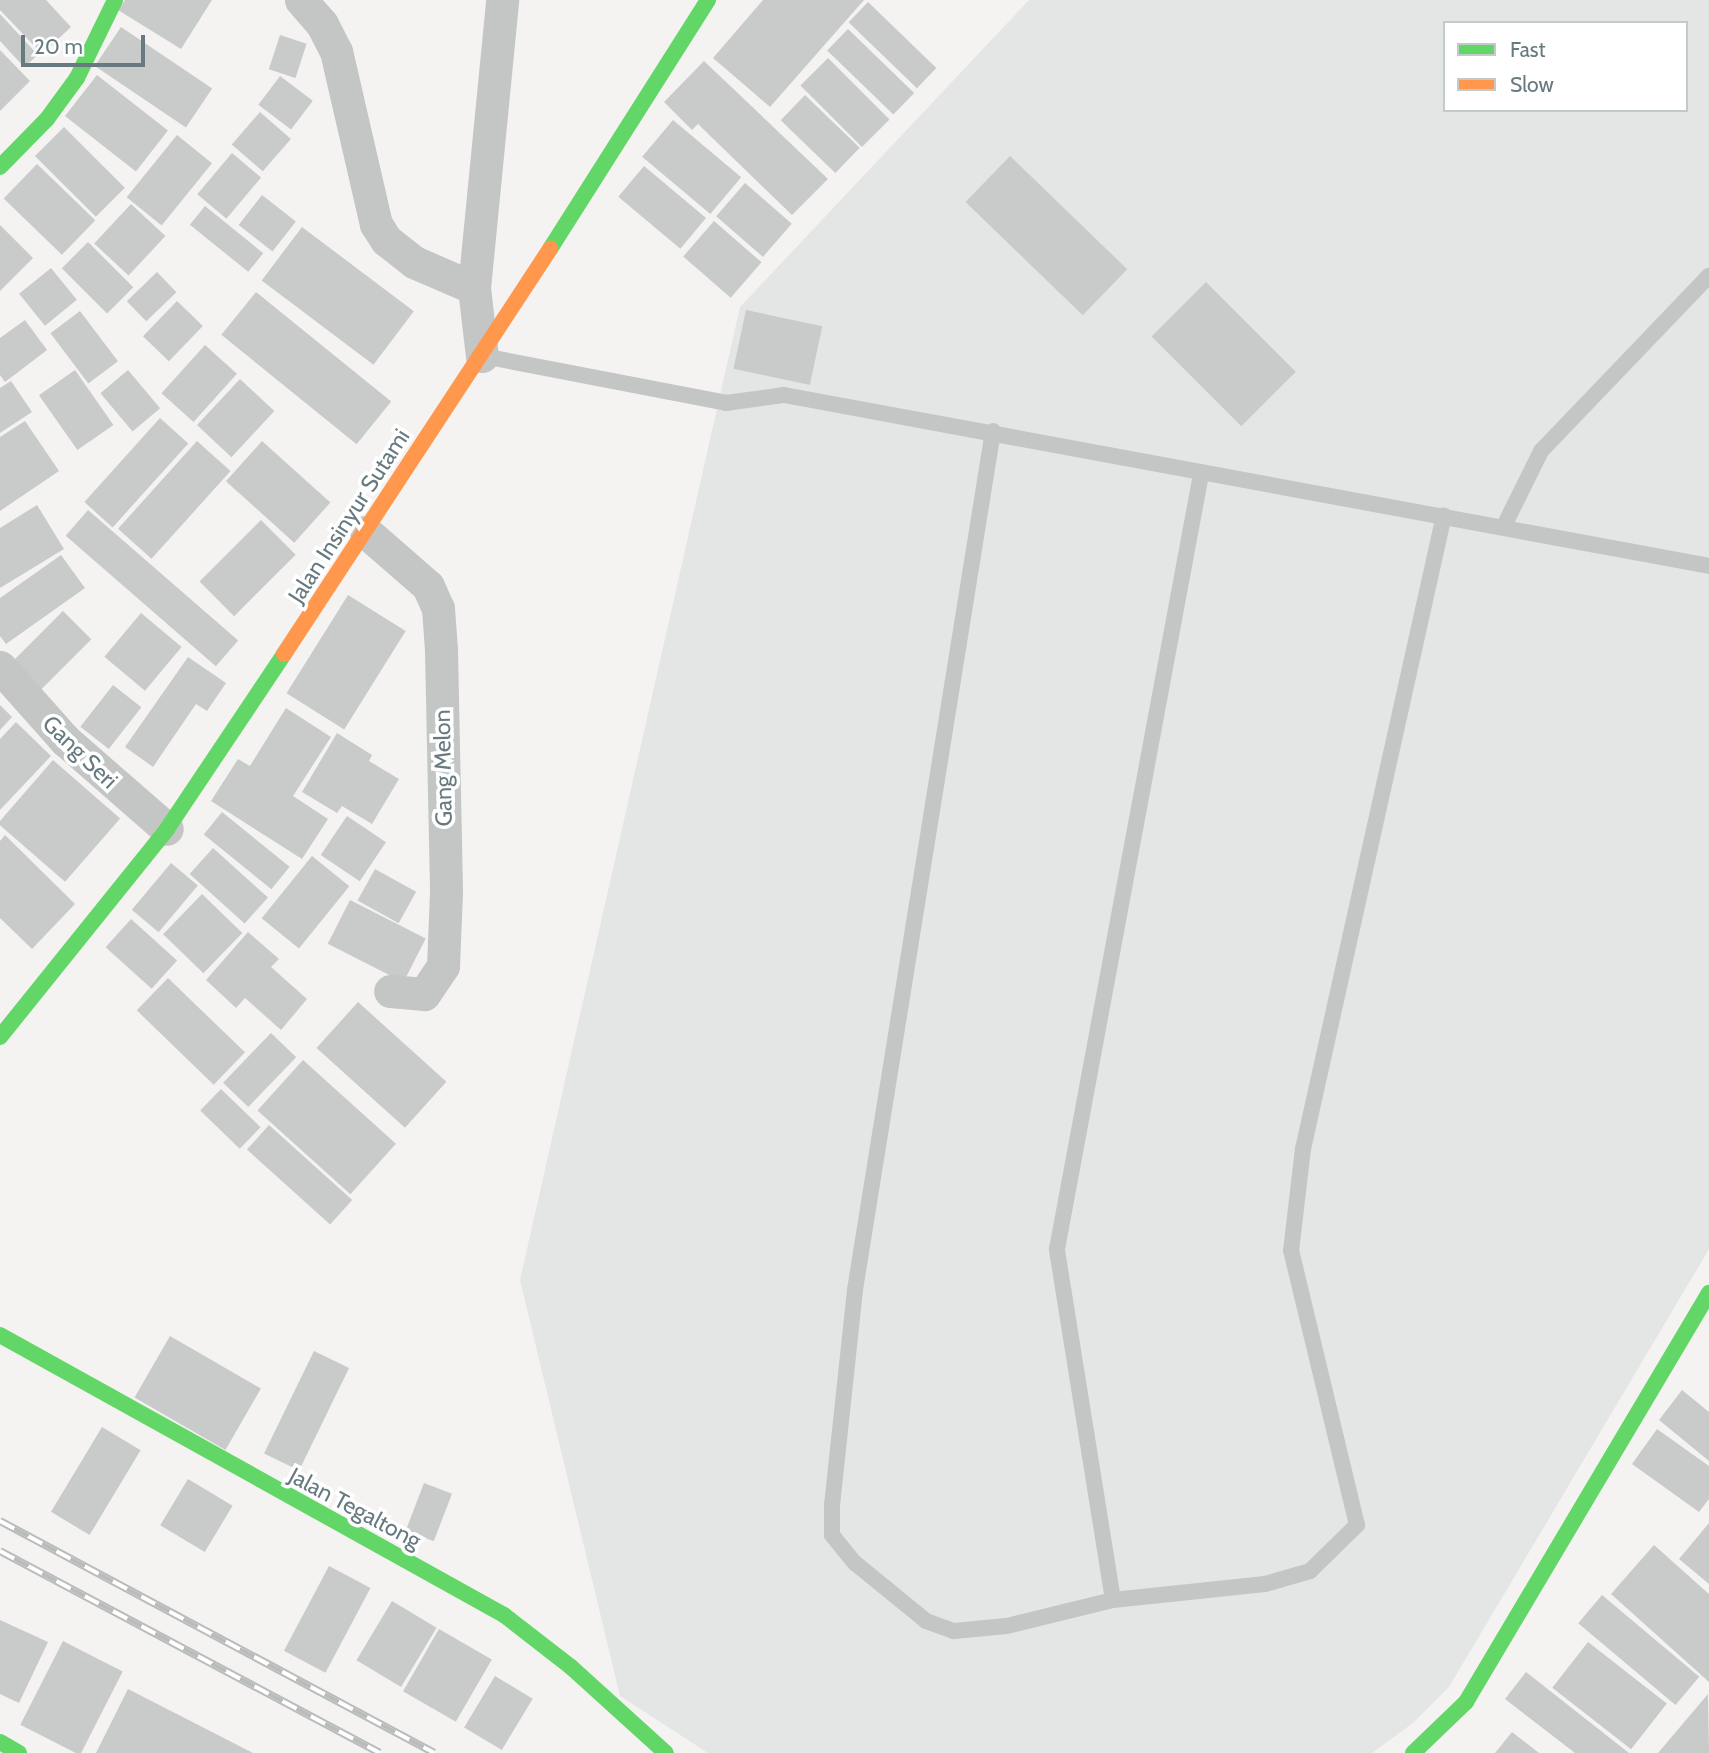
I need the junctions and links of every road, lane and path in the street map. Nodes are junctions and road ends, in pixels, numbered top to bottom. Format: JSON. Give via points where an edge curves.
{"nodes":[{"id":1,"x":116,"y":0,"type":"edge"},
{"id":2,"x":301,"y":0,"type":"edge"},
{"id":3,"x":502,"y":0,"type":"edge"},
{"id":4,"x":708,"y":0,"type":"edge"},
{"id":5,"x":0,"y":167,"type":"edge"},
{"id":6,"x":1709,"y":276,"type":"edge"},
{"id":7,"x":474,"y":288,"type":"junction"},
{"id":8,"x":482,"y":356,"type":"junction"},
{"id":9,"x":993,"y":431,"type":"junction"},
{"id":10,"x":1201,"y":474,"type":"junction"},
{"id":11,"x":1444,"y":514,"type":"junction"},
{"id":12,"x":1504,"y":526,"type":"junction"},
{"id":13,"x":366,"y":532,"type":"junction"},
{"id":14,"x":1709,"y":566,"type":"edge"},
{"id":15,"x":0,"y":667,"type":"edge"},
{"id":16,"x":167,"y":829,"type":"junction"},
{"id":17,"x":390,"y":991,"type":"dead end"},
{"id":18,"x":0,"y":1037,"type":"edge"},
{"id":19,"x":1709,"y":1293,"type":"edge"},
{"id":20,"x":0,"y":1335,"type":"edge"},
{"id":21,"x":1113,"y":1600,"type":"junction"},
{"id":22,"x":0,"y":1742,"type":"edge"},
{"id":23,"x":19,"y":1753,"type":"edge"},
{"id":24,"x":666,"y":1753,"type":"edge"},
{"id":25,"x":1413,"y":1753,"type":"edge"}],
"edges":[{"from":1,"to":5,"type":"main road","via":[[77,78],[47,119]]},
{"from":2,"to":7,"type":"street","via":[[322,24],[336,51],[376,224],[386,240],[414,262]]},
{"from":3,"to":7,"type":"street"},
{"from":4,"to":8,"type":"main road","name":"Jalan Insinyur Sutami"},
{"from":6,"to":12,"type":"lane","via":[[1541,451]]},
{"from":7,"to":8,"type":"street"},
{"from":8,"to":9,"type":"lane","via":[[726,403],[784,394]]},
{"from":8,"to":13,"type":"main road","name":"Jalan Insinyur Sutami"},
{"from":9,"to":10,"type":"lane"},
{"from":9,"to":21,"type":"lane","via":[[855,1290],[832,1535],[855,1563],[926,1621],[954,1631],[1007,1626]]},
{"from":10,"to":11,"type":"lane"},
{"from":10,"to":21,"type":"lane","via":[[1057,1249]]},
{"from":11,"to":12,"type":"lane"},
{"from":11,"to":21,"type":"lane","via":[[1303,1150],[1291,1251],[1357,1525],[1310,1571],[1265,1584]]},
{"from":12,"to":14,"type":"lane"},
{"from":13,"to":16,"type":"main road","name":"Jalan Insinyur Sutami"},
{"from":13,"to":17,"type":"street","name":"Gang Melon","via":[[428,586],[438,608],[441,650],[443,966],[424,994]]},
{"from":15,"to":16,"type":"street","name":"Gang Seri","via":[[65,740]]},
{"from":16,"to":18,"type":"main road","name":"Jalan Insinyur Sutami"},
{"from":19,"to":25,"type":"main road","via":[[1466,1702]]},
{"from":20,"to":24,"type":"main road","name":"Jalan Tegaltong","via":[[504,1615],[571,1667]]},
{"from":22,"to":23,"type":"main road"}]}
